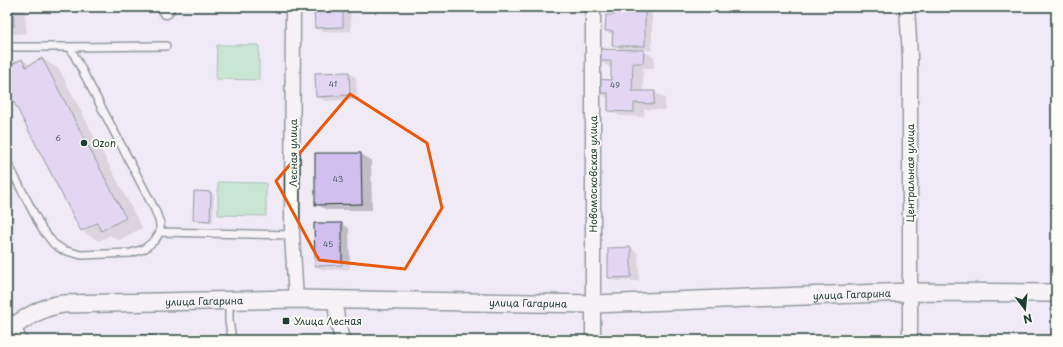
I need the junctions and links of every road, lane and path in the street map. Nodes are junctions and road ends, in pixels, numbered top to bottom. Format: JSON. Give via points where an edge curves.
{"nodes":[{"id":1,"x":293,"y":7,"type":"edge"},
{"id":2,"x":593,"y":7,"type":"edge"},
{"id":3,"x":907,"y":7,"type":"edge"},
{"id":4,"x":166,"y":46,"type":"dead end"},
{"id":5,"x":7,"y":47,"type":"edge"},
{"id":6,"x":70,"y":47,"type":"junction"},
{"id":7,"x":7,"y":162,"type":"edge"},
{"id":8,"x":160,"y":232,"type":"junction"},
{"id":9,"x":292,"y":235,"type":"junction"},
{"id":10,"x":910,"y":292,"type":"junction"},
{"id":11,"x":1056,"y":293,"type":"edge"},
{"id":12,"x":296,"y":299,"type":"junction"},
{"id":13,"x":335,"y":299,"type":"junction"},
{"id":14,"x":229,"y":300,"type":"junction"},
{"id":15,"x":594,"y":304,"type":"junction"},
{"id":16,"x":10,"y":331,"type":"edge"},
{"id":17,"x":133,"y":340,"type":"edge"},
{"id":18,"x":154,"y":340,"type":"edge"},
{"id":19,"x":232,"y":340,"type":"edge"},
{"id":20,"x":342,"y":340,"type":"edge"},
{"id":21,"x":594,"y":340,"type":"edge"},
{"id":22,"x":910,"y":340,"type":"edge"}],
"edges":[{"from":1,"to":9,"type":"street","name":"Лесная улица"},
{"from":2,"to":15,"type":"street","name":"Новомосковская улица"},
{"from":3,"to":10,"type":"street","name":"Центральная улица","via":[[910,57]]},
{"from":4,"to":6,"type":"lane"},
{"from":5,"to":6,"type":"lane"},
{"from":6,"to":8,"type":"lane","via":[[155,210]]},
{"from":7,"to":8,"type":"lane","via":[[42,229],[54,244],[63,250],[80,255],[131,253],[144,249]]},
{"from":8,"to":9,"type":"lane"},
{"from":9,"to":12,"type":"street","name":"Лесная улица"},
{"from":10,"to":11,"type":"street","name":"улица Гагарина"},
{"from":10,"to":15,"type":"street","name":"улица Гагарина"},
{"from":10,"to":22,"type":"street","name":"Центральная улица"},
{"from":12,"to":13,"type":"street","name":"улица Гагарина"},
{"from":12,"to":14,"type":"street","name":"улица Гагарина"},
{"from":13,"to":15,"type":"street","name":"улица Гагарина"},
{"from":13,"to":20,"type":"street"},
{"from":14,"to":16,"type":"street","name":"улица Гагарина","via":[[63,304],[39,310]]},
{"from":14,"to":19,"type":"lane"},
{"from":15,"to":21,"type":"street","name":"Новомосковская улица"},
{"from":17,"to":18,"type":"lane"}]}
